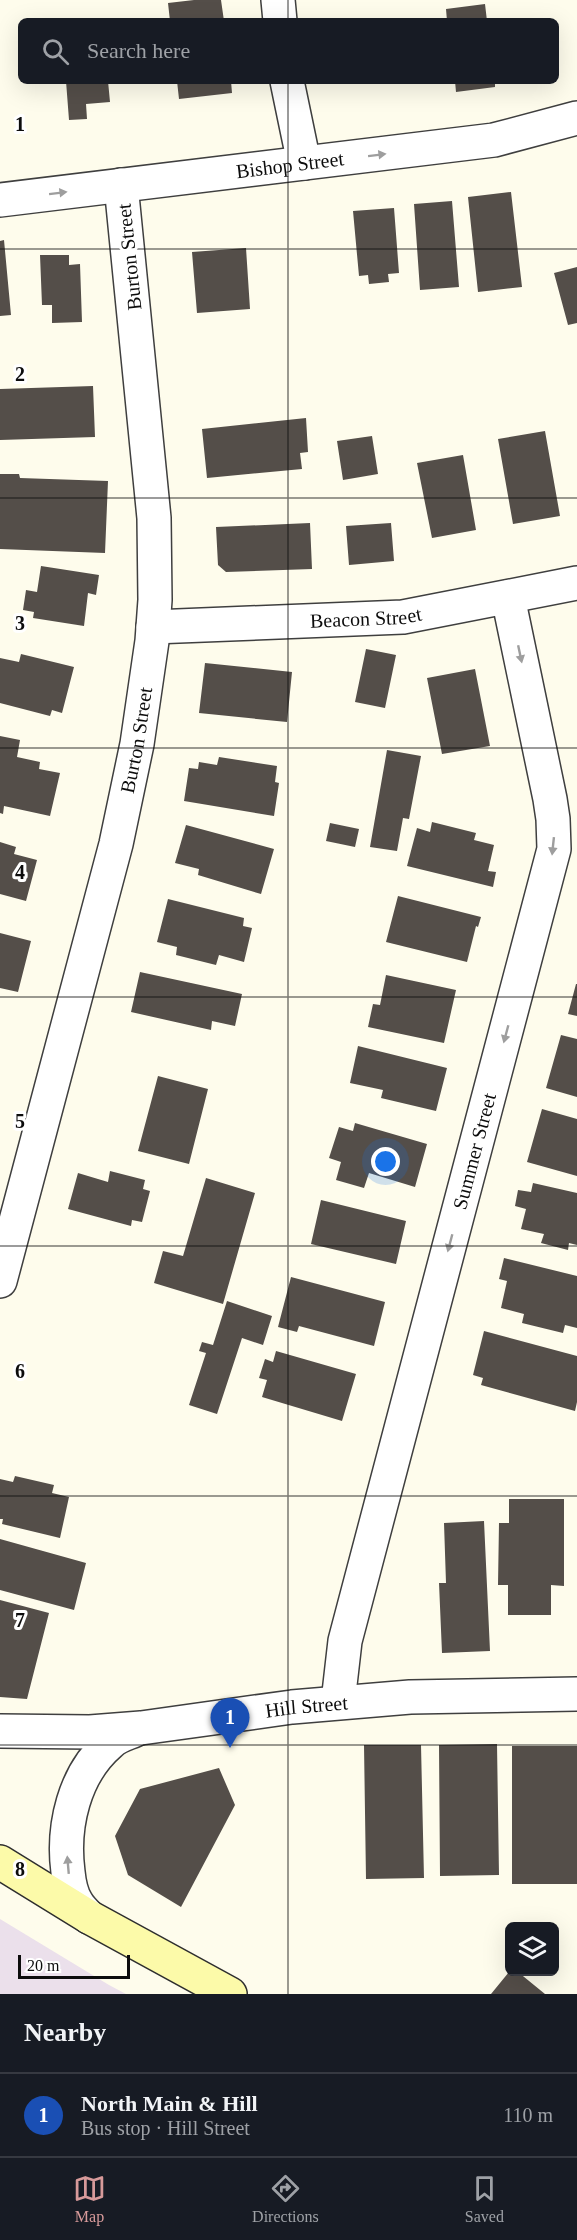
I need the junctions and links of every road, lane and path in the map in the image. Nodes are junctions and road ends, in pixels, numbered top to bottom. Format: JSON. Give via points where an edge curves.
{"nodes":[{"id":1,"x":278,"y":0,"type":"edge"},
{"id":2,"x":280,"y":18,"type":"edge"},
{"id":3,"x":288,"y":84,"type":"edge"},
{"id":4,"x":577,"y":118,"type":"edge"},
{"id":5,"x":304,"y":163,"type":"junction"},
{"id":6,"x":121,"y":185,"type":"junction"},
{"id":7,"x":0,"y":200,"type":"edge"},
{"id":8,"x":577,"y":583,"type":"edge"},
{"id":9,"x":508,"y":597,"type":"junction"},
{"id":10,"x":153,"y":627,"type":"junction"},
{"id":11,"x":0,"y":1281,"type":"edge"},
{"id":12,"x":577,"y":1694,"type":"edge"},
{"id":13,"x":338,"y":1702,"type":"junction"},
{"id":14,"x":141,"y":1728,"type":"junction"},
{"id":15,"x":0,"y":1731,"type":"edge"},
{"id":16,"x":0,"y":1862,"type":"edge"},
{"id":17,"x":89,"y":1917,"type":"junction"},
{"id":18,"x":230,"y":1994,"type":"edge"}],
"edges":[{"from":1,"to":2,"type":"street"},
{"from":3,"to":5,"type":"street"},
{"from":5,"to":4,"type":"street","name":"Bishop Street","one_way":true,"via":[[494,140]]},
{"from":5,"to":6,"type":"street","name":"Bishop Street"},
{"from":7,"to":6,"type":"street","name":"Bishop Street","one_way":true},
{"from":6,"to":10,"type":"street","name":"Burton Street","via":[[154,518]]},
{"from":8,"to":9,"type":"street","name":"Beacon Street"},
{"from":9,"to":10,"type":"street","name":"Beacon Street","via":[[403,617]]},
{"from":9,"to":13,"type":"street","name":"Summer Street","one_way":true,"via":[[550,799],[554,849],[345,1641]]},
{"from":10,"to":11,"type":"street","name":"Burton Street","via":[[147,686],[116,844]]},
{"from":12,"to":13,"type":"street","name":"Hill Street"},
{"from":13,"to":14,"type":"street","name":"Hill Street"},
{"from":14,"to":15,"type":"street","name":"Hill Street"},
{"from":17,"to":14,"type":"street","one_way":true,"via":[[76,1902],[69,1876],[67,1843],[71,1811],[83,1779],[100,1753],[119,1736]]},
{"from":16,"to":17,"type":"main road"},
{"from":17,"to":18,"type":"main road"}]}
